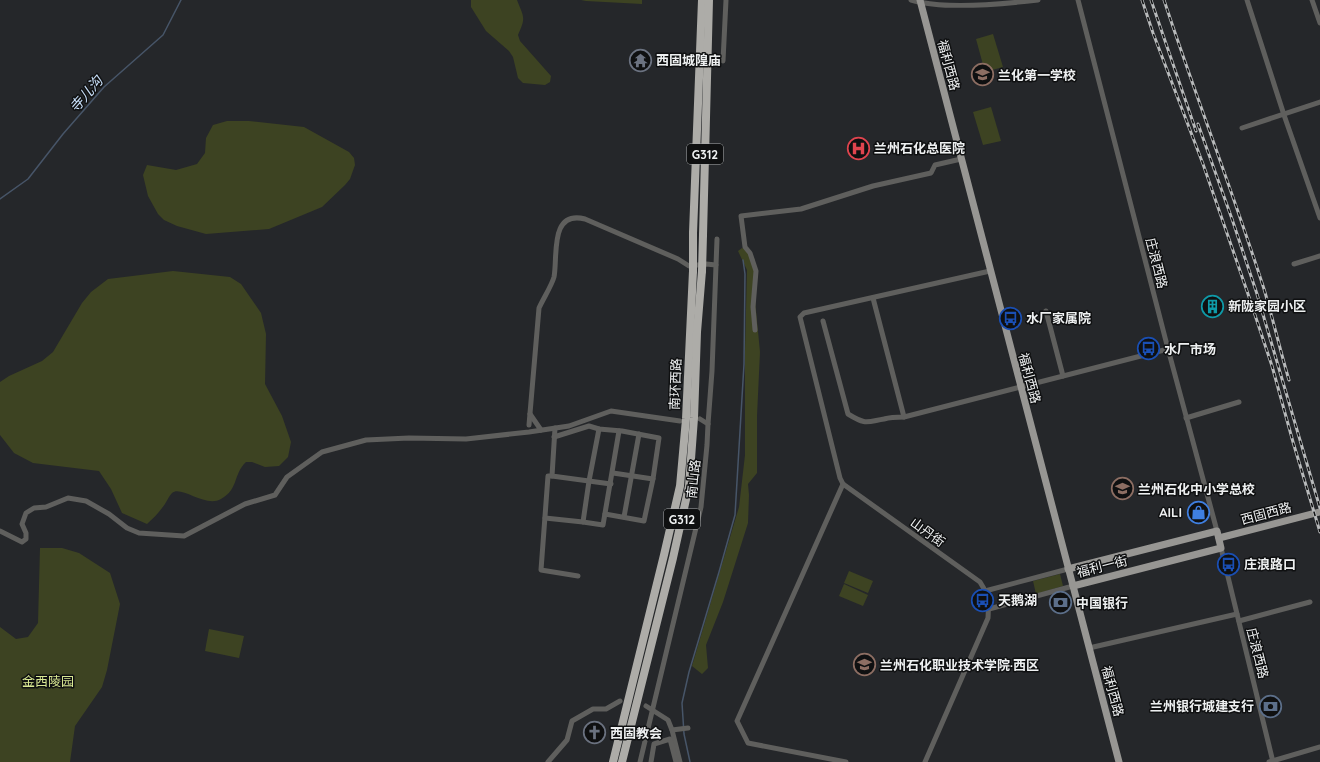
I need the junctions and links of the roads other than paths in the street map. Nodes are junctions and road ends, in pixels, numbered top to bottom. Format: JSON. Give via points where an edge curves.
{"nodes":[{"id":1,"x":702,"y":0,"type":"edge"},
{"id":2,"x":709,"y":0,"type":"edge"},
{"id":3,"x":726,"y":0,"type":"edge"},
{"id":4,"x":911,"y":0,"type":"edge"},
{"id":5,"x":1038,"y":0,"type":"edge"},
{"id":6,"x":1078,"y":0,"type":"edge"},
{"id":7,"x":1247,"y":0,"type":"edge"},
{"id":8,"x":1312,"y":0,"type":"edge"},
{"id":9,"x":920,"y":1,"type":"edge"},
{"id":10,"x":1320,"y":20,"type":"edge"},
{"id":11,"x":723,"y":61,"type":"dead end"},
{"id":12,"x":1320,"y":102,"type":"edge"},
{"id":13,"x":1284,"y":115,"type":"junction"},
{"id":14,"x":1242,"y":128,"type":"dead end"},
{"id":15,"x":961,"y":159,"type":"junction"},
{"id":16,"x":1320,"y":218,"type":"edge"},
{"id":17,"x":717,"y":239,"type":"dead end"},
{"id":18,"x":1320,"y":256,"type":"edge"},
{"id":19,"x":716,"y":263,"type":"junction"},
{"id":20,"x":1294,"y":264,"type":"dead end"},
{"id":21,"x":990,"y":271,"type":"junction"},
{"id":22,"x":873,"y":298,"type":"junction"},
{"id":23,"x":1046,"y":311,"type":"dead end"},
{"id":24,"x":823,"y":321,"type":"dead end"},
{"id":25,"x":755,"y":330,"type":"dead end"},
{"id":26,"x":1168,"y":349,"type":"junction"},
{"id":27,"x":1063,"y":376,"type":"junction"},
{"id":28,"x":1020,"y":386,"type":"junction"},
{"id":29,"x":1239,"y":402,"type":"dead end"},
{"id":30,"x":530,"y":414,"type":"junction"},
{"id":31,"x":904,"y":417,"type":"junction"},
{"id":32,"x":1186,"y":418,"type":"junction"},
{"id":33,"x":700,"y":419,"type":"dead end"},
{"id":34,"x":680,"y":421,"type":"dead end"},
{"id":35,"x":708,"y":424,"type":"junction"},
{"id":36,"x":529,"y":425,"type":"dead end"},
{"id":37,"x":555,"y":428,"type":"junction"},
{"id":38,"x":600,"y":429,"type":"junction"},
{"id":39,"x":541,"y":430,"type":"junction"},
{"id":40,"x":619,"y":431,"type":"junction"},
{"id":41,"x":639,"y":434,"type":"junction"},
{"id":42,"x":554,"y":437,"type":"junction"},
{"id":43,"x":613,"y":473,"type":"junction"},
{"id":44,"x":552,"y":476,"type":"junction"},
{"id":45,"x":631,"y":476,"type":"junction"},
{"id":46,"x":653,"y":479,"type":"junction"},
{"id":47,"x":589,"y":481,"type":"junction"},
{"id":48,"x":610,"y":484,"type":"junction"},
{"id":49,"x":843,"y":484,"type":"junction"},
{"id":50,"x":1320,"y":512,"type":"edge"},
{"id":51,"x":605,"y":514,"type":"junction"},
{"id":52,"x":624,"y":517,"type":"junction"},
{"id":53,"x":545,"y":518,"type":"junction"},
{"id":54,"x":584,"y":522,"type":"junction"},
{"id":55,"x":1217,"y":531,"type":"junction"},
{"id":56,"x":0,"y":532,"type":"edge"},
{"id":57,"x":1219,"y":538,"type":"junction"},
{"id":58,"x":1221,"y":548,"type":"junction"},
{"id":59,"x":1068,"y":569,"type":"junction"},
{"id":60,"x":578,"y":576,"type":"dead end"},
{"id":61,"x":1073,"y":586,"type":"junction"},
{"id":62,"x":985,"y":591,"type":"junction"},
{"id":63,"x":1310,"y":602,"type":"dead end"},
{"id":64,"x":989,"y":608,"type":"junction"},
{"id":65,"x":1237,"y":614,"type":"junction"},
{"id":66,"x":1239,"y":620,"type":"junction"},
{"id":67,"x":1089,"y":648,"type":"junction"},
{"id":68,"x":620,"y":701,"type":"dead end"},
{"id":69,"x":646,"y":706,"type":"dead end"},
{"id":70,"x":653,"y":710,"type":"junction"},
{"id":71,"x":687,"y":728,"type":"dead end"},
{"id":72,"x":674,"y":730,"type":"junction"},
{"id":73,"x":1320,"y":748,"type":"edge"},
{"id":74,"x":548,"y":762,"type":"edge"},
{"id":75,"x":613,"y":762,"type":"edge"},
{"id":76,"x":622,"y":762,"type":"edge"},
{"id":77,"x":640,"y":762,"type":"edge"},
{"id":78,"x":651,"y":762,"type":"edge"},
{"id":79,"x":676,"y":762,"type":"edge"},
{"id":80,"x":680,"y":762,"type":"edge"},
{"id":81,"x":846,"y":762,"type":"edge"},
{"id":82,"x":925,"y":762,"type":"edge"},
{"id":83,"x":1119,"y":762,"type":"edge"},
{"id":84,"x":1272,"y":762,"type":"edge"}],
"edges":[{"from":1,"to":75,"type":"highway","name":"南环西路","number":"G312","bridge":true,"via":[[686,419],[680,486]]},
{"from":2,"to":76,"type":"highway","name":"南环西路","number":"G312","bridge":true,"via":[[702,271],[689,486]]},
{"from":3,"to":11,"type":"street"},
{"from":4,"to":9,"type":"street"},
{"from":5,"to":9,"type":"street","via":[[958,5]]},
{"from":6,"to":26,"type":"street","name":"庄浪西路"},
{"from":7,"to":13,"type":"street"},
{"from":8,"to":10,"type":"street"},
{"from":9,"to":15,"type":"main road","name":"福利西路"},
{"from":12,"to":13,"type":"street"},
{"from":13,"to":14,"type":"street"},
{"from":13,"to":16,"type":"street"},
{"from":15,"to":21,"type":"main road","name":"福利西路"},
{"from":15,"to":25,"type":"street","via":[[935,165],[931,173],[873,186],[801,208],[741,216],[745,247],[750,253],[756,271],[753,307]]},
{"from":17,"to":19,"type":"street","name":"南山路"},
{"from":18,"to":20,"type":"street"},
{"from":19,"to":30,"type":"street","via":[[689,266],[585,219],[574,219],[565,223],[557,235],[554,278],[539,308]]},
{"from":19,"to":35,"type":"street","name":"南山路"},
{"from":21,"to":22,"type":"street"},
{"from":21,"to":28,"type":"main road","name":"福利西路"},
{"from":22,"to":31,"type":"street"},
{"from":22,"to":49,"type":"street","via":[[804,313],[800,320]]},
{"from":23,"to":27,"type":"street"},
{"from":24,"to":31,"type":"street","via":[[848,414],[863,422]]},
{"from":26,"to":27,"type":"street"},
{"from":26,"to":32,"type":"street","name":"庄浪西路"},
{"from":27,"to":28,"type":"street"},
{"from":28,"to":31,"type":"street"},
{"from":28,"to":59,"type":"main road","name":"福利西路"},
{"from":29,"to":32,"type":"street"},
{"from":30,"to":36,"type":"street"},
{"from":30,"to":39,"type":"street"},
{"from":32,"to":55,"type":"street","name":"庄浪西路"},
{"from":33,"to":35,"type":"street"},
{"from":34,"to":37,"type":"street","via":[[611,411],[569,426]]},
{"from":35,"to":70,"type":"street","name":"南山路","via":[[701,508]]},
{"from":37,"to":39,"type":"street"},
{"from":37,"to":42,"type":"street"},
{"from":38,"to":40,"type":"street"},
{"from":38,"to":42,"type":"street","via":[[588,426]]},
{"from":38,"to":47,"type":"street"},
{"from":39,"to":56,"type":"street","via":[[466,439],[366,440],[322,452],[287,477],[275,495],[245,504],[184,536],[138,533],[86,501],[68,498],[46,507],[34,508],[26,514],[22,524],[26,539],[22,542]]},
{"from":40,"to":41,"type":"street"},
{"from":40,"to":43,"type":"street"},
{"from":41,"to":45,"type":"street"},
{"from":41,"to":46,"type":"street","via":[[659,438]]},
{"from":42,"to":44,"type":"street"},
{"from":43,"to":45,"type":"street"},
{"from":43,"to":48,"type":"street"},
{"from":44,"to":47,"type":"street"},
{"from":44,"to":53,"type":"street","via":[[548,476]]},
{"from":45,"to":46,"type":"street"},
{"from":45,"to":52,"type":"street"},
{"from":46,"to":52,"type":"street","via":[[644,520]]},
{"from":47,"to":48,"type":"street"},
{"from":47,"to":54,"type":"street"},
{"from":48,"to":51,"type":"street"},
{"from":49,"to":62,"type":"street","name":"山丹街","via":[[980,582]]},
{"from":49,"to":81,"type":"street","via":[[737,721],[748,743]]},
{"from":50,"to":57,"type":"main road","name":"西固西路"},
{"from":51,"to":52,"type":"street"},
{"from":51,"to":54,"type":"street","via":[[603,525]]},
{"from":53,"to":54,"type":"street"},
{"from":53,"to":60,"type":"street","via":[[541,570]]},
{"from":55,"to":57,"type":"main road"},
{"from":55,"to":59,"type":"main road","name":"福利一街"},
{"from":57,"to":58,"type":"main road"},
{"from":58,"to":61,"type":"main road","name":"福利一街"},
{"from":58,"to":65,"type":"street","name":"庄浪西路"},
{"from":59,"to":61,"type":"main road","name":"福利西路"},
{"from":59,"to":62,"type":"street","name":"福利一街"},
{"from":61,"to":64,"type":"street","name":"福利一街"},
{"from":61,"to":67,"type":"main road","name":"福利西路"},
{"from":62,"to":64,"type":"street","name":"山丹街"},
{"from":63,"to":66,"type":"street"},
{"from":64,"to":82,"type":"street","name":"山丹街","via":[[988,618]]},
{"from":65,"to":66,"type":"street","name":"庄浪西路"},
{"from":65,"to":67,"type":"street"},
{"from":66,"to":84,"type":"street","name":"庄浪西路"},
{"from":67,"to":83,"type":"main road","name":"福利西路"},
{"from":68,"to":74,"type":"street","via":[[606,709],[593,710],[572,721],[566,740]]},
{"from":69,"to":70,"type":"street"},
{"from":70,"to":72,"type":"street","via":[[668,720]]},
{"from":70,"to":77,"type":"street","name":"南山路"},
{"from":71,"to":72,"type":"street"},
{"from":72,"to":80,"type":"street"},
{"from":73,"to":84,"type":"street"},
{"from":78,"to":79,"type":"street","via":[[654,744],[670,739]]}]}
